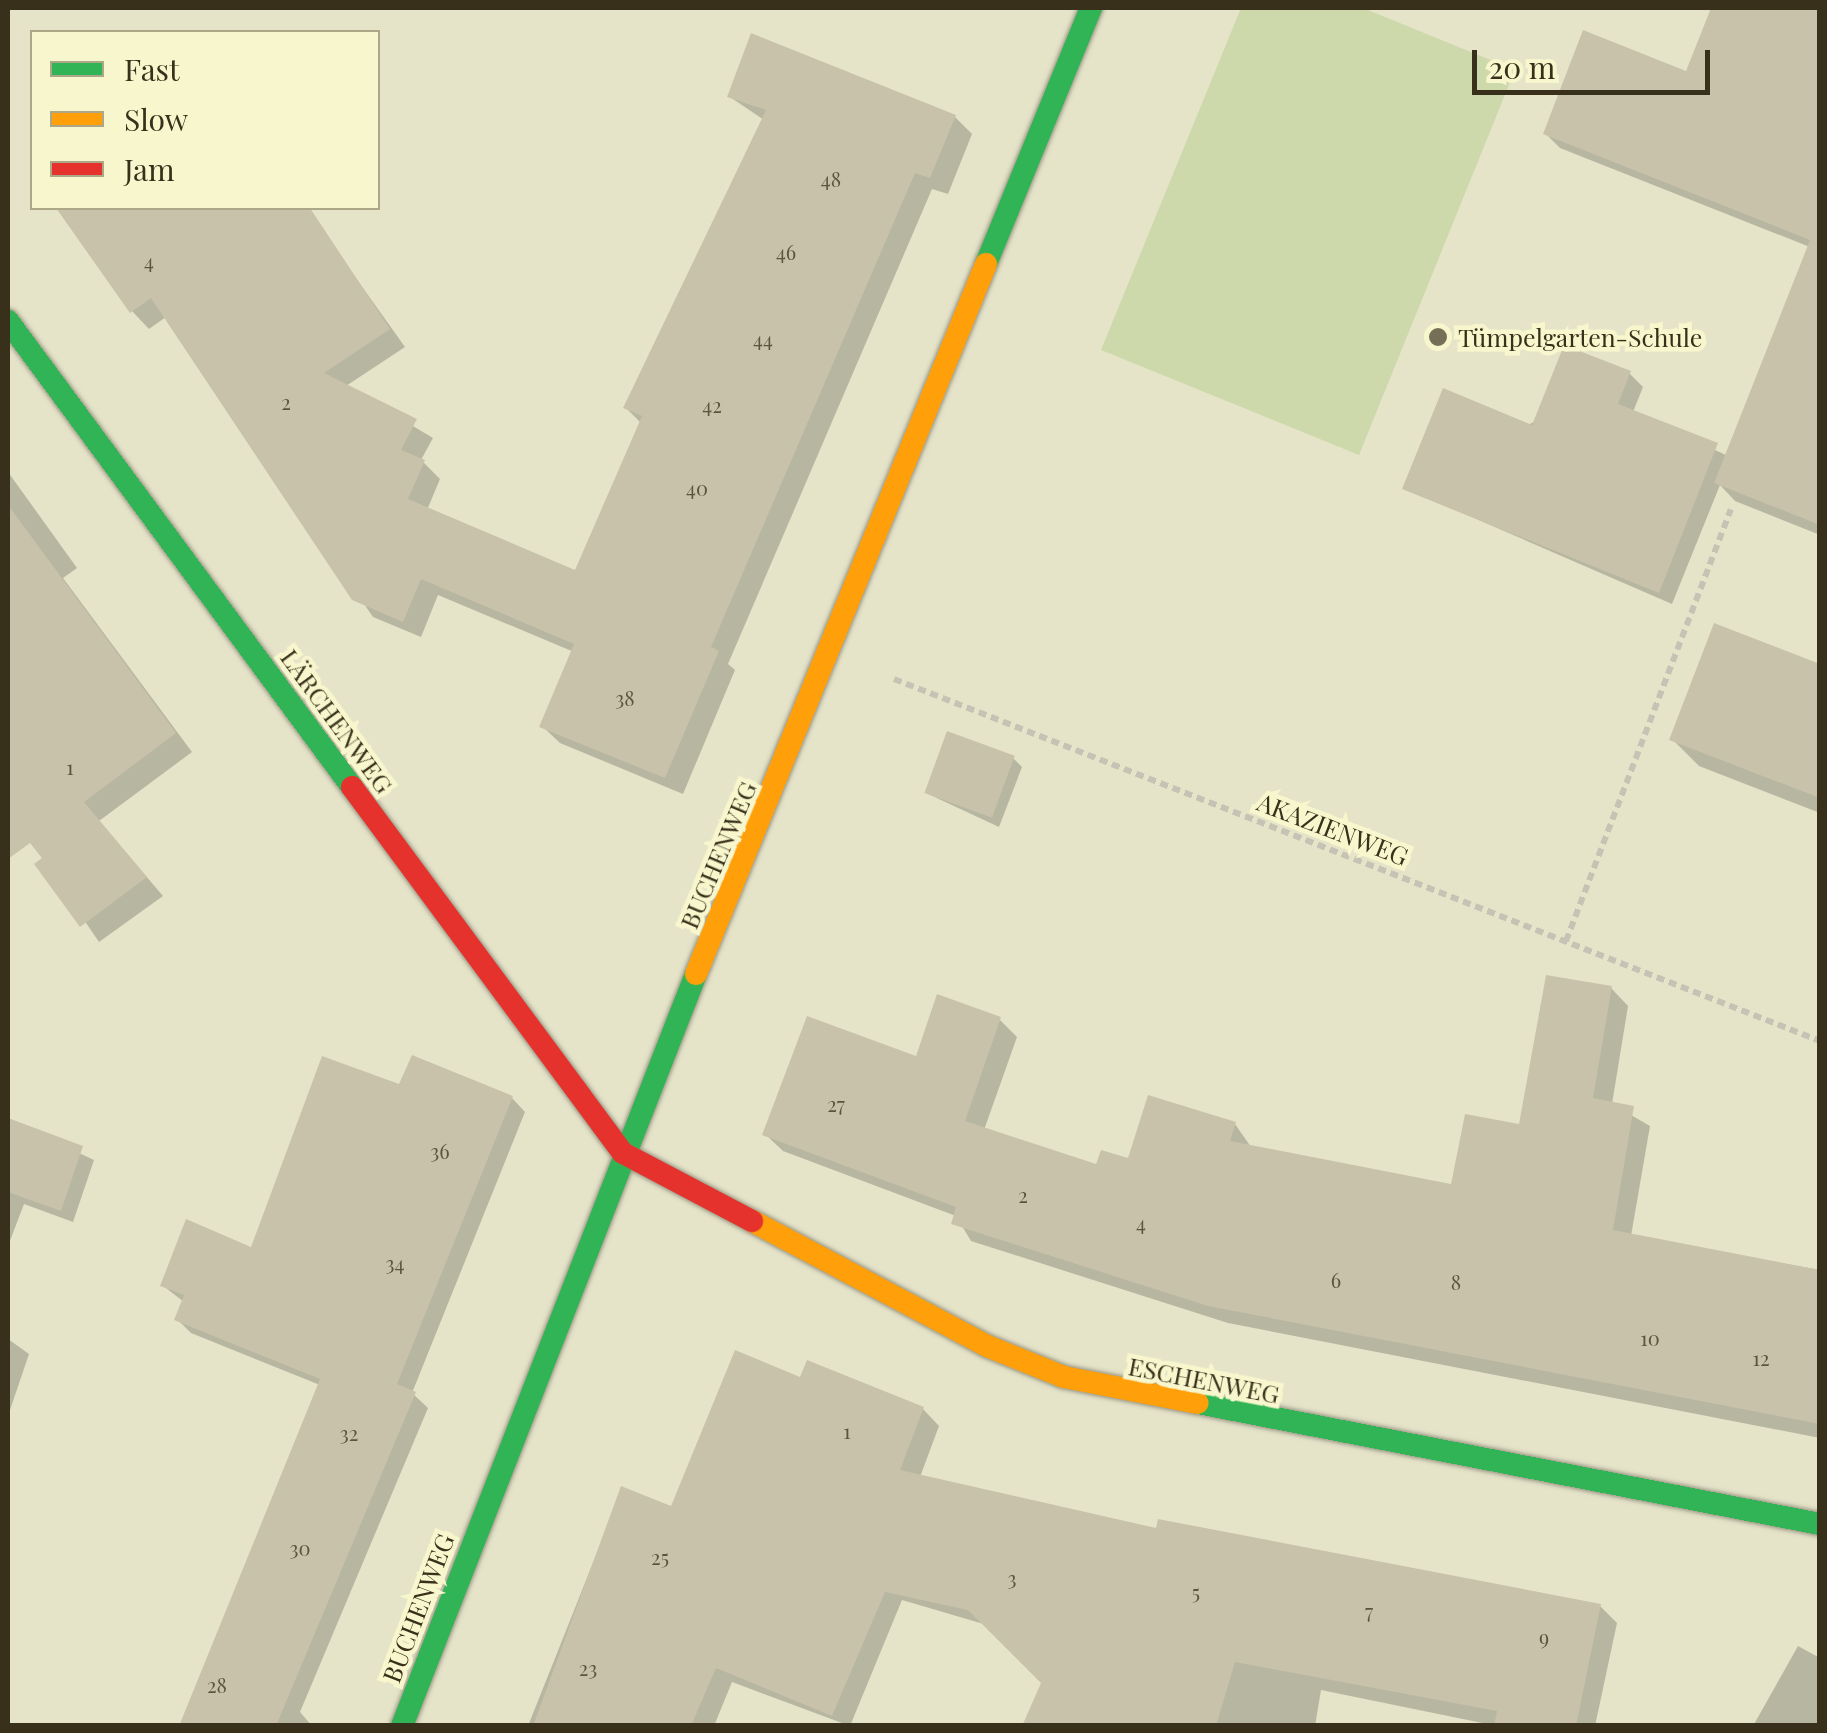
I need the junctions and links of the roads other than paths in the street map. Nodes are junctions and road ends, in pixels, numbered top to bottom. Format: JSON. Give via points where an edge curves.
{"nodes":[{"id":1,"x":1091,"y":8,"type":"edge"},
{"id":2,"x":8,"y":321,"type":"edge"},
{"id":3,"x":623,"y":1154,"type":"junction"},
{"id":4,"x":1820,"y":1524,"type":"edge"},
{"id":5,"x":402,"y":1726,"type":"edge"}],
"edges":[{"from":1,"to":3,"type":"street","name":"BUCHENWEG"},
{"from":2,"to":3,"type":"street","name":"LÄRCHENWEG"},
{"from":3,"to":4,"type":"street","name":"ESCHENWEG","via":[[987,1346],[1064,1376]]},
{"from":3,"to":5,"type":"street","name":"BUCHENWEG"}]}
